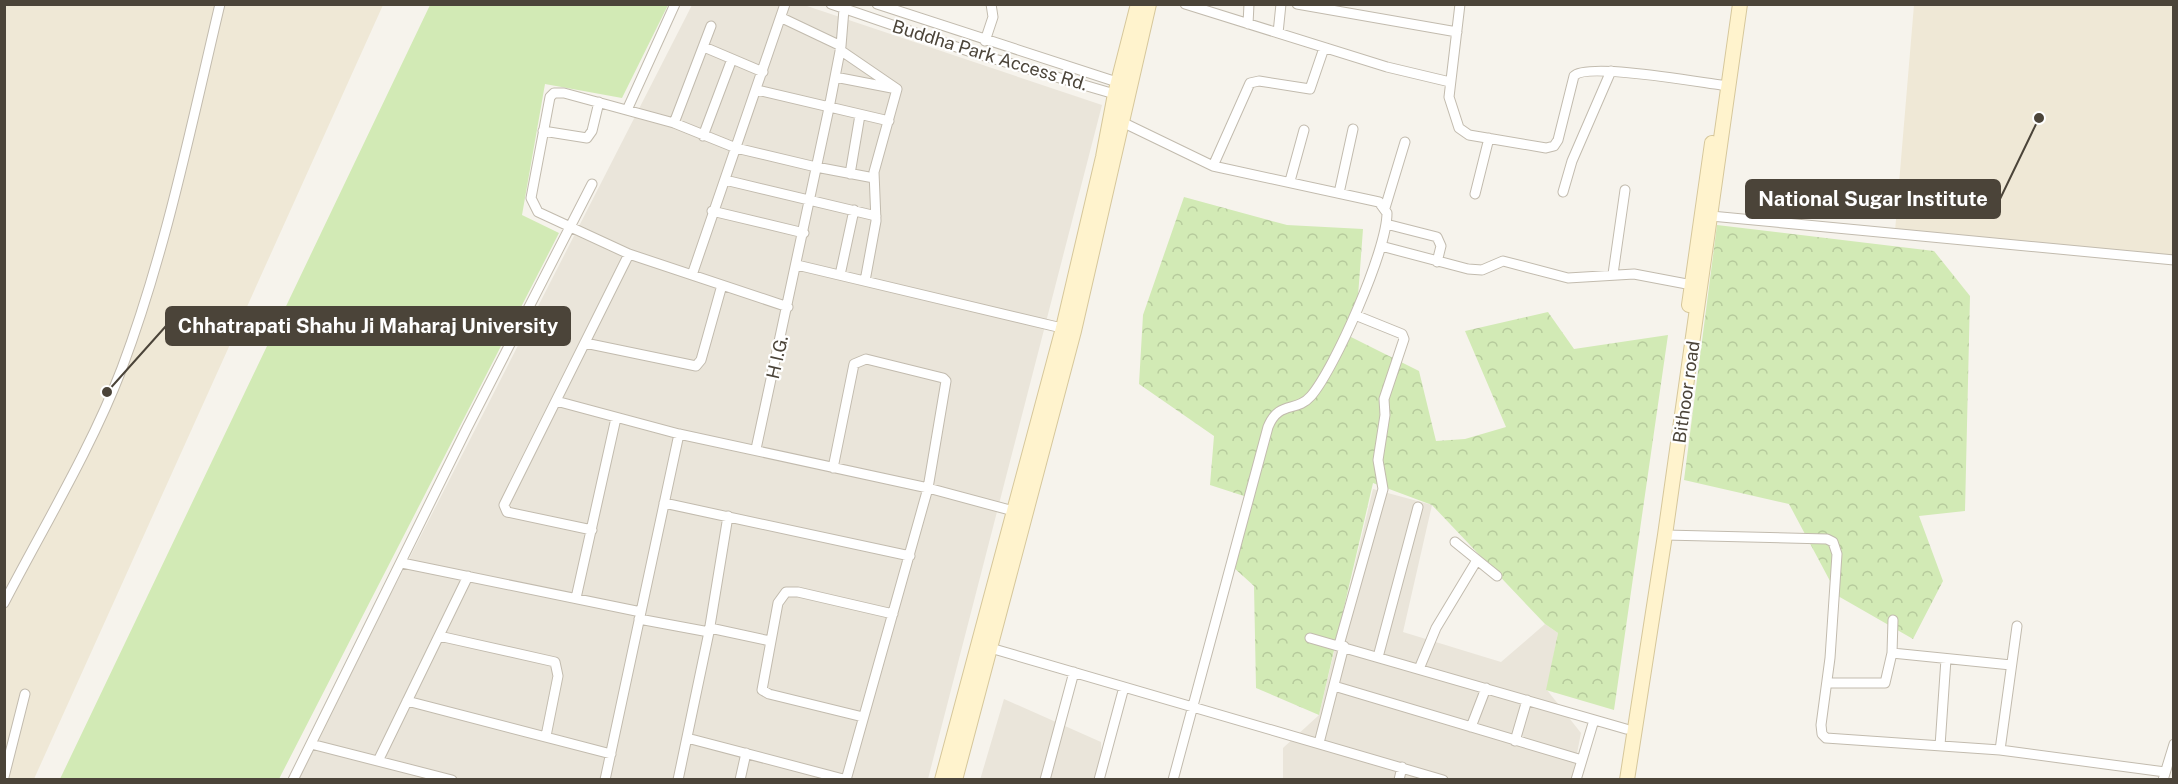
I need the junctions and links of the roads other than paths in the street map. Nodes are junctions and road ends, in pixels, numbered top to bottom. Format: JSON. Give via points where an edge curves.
{"nodes":[{"id":1,"x":220,"y":4,"type":"edge"},
{"id":2,"x":675,"y":4,"type":"edge"},
{"id":3,"x":785,"y":4,"type":"edge"},
{"id":4,"x":831,"y":4,"type":"edge"},
{"id":5,"x":877,"y":4,"type":"edge"},
{"id":6,"x":991,"y":4,"type":"edge"},
{"id":7,"x":1138,"y":4,"type":"edge"},
{"id":8,"x":1149,"y":4,"type":"edge"},
{"id":9,"x":1185,"y":4,"type":"edge"},
{"id":10,"x":1250,"y":4,"type":"edge"},
{"id":11,"x":1281,"y":4,"type":"edge"},
{"id":12,"x":1297,"y":4,"type":"edge"},
{"id":13,"x":1460,"y":4,"type":"edge"},
{"id":14,"x":1732,"y":4,"type":"edge"},
{"id":15,"x":1740,"y":4,"type":"edge"},
{"id":16,"x":844,"y":9,"type":"junction"},
{"id":17,"x":782,"y":18,"type":"junction"},
{"id":18,"x":1248,"y":24,"type":"junction"},
{"id":19,"x":711,"y":26,"type":"dead end"},
{"id":20,"x":1457,"y":32,"type":"junction"},
{"id":21,"x":1278,"y":33,"type":"junction"},
{"id":22,"x":985,"y":41,"type":"junction"},
{"id":23,"x":704,"y":47,"type":"junction"},
{"id":24,"x":840,"y":48,"type":"junction"},
{"id":25,"x":1324,"y":48,"type":"junction"},
{"id":26,"x":732,"y":59,"type":"junction"},
{"id":27,"x":1611,"y":71,"type":"junction"},
{"id":28,"x":763,"y":72,"type":"junction"},
{"id":29,"x":835,"y":77,"type":"junction"},
{"id":30,"x":1450,"y":82,"type":"junction"},
{"id":31,"x":1721,"y":85,"type":"junction"},
{"id":32,"x":897,"y":89,"type":"junction"},
{"id":33,"x":757,"y":90,"type":"junction"},
{"id":34,"x":1123,"y":90,"type":"junction"},
{"id":35,"x":598,"y":102,"type":"junction"},
{"id":36,"x":829,"y":108,"type":"junction"},
{"id":37,"x":627,"y":110,"type":"junction"},
{"id":38,"x":860,"y":115,"type":"junction"},
{"id":39,"x":889,"y":122,"type":"junction"},
{"id":40,"x":1122,"y":122,"type":"junction"},
{"id":41,"x":674,"y":123,"type":"junction"},
{"id":42,"x":1353,"y":129,"type":"dead end"},
{"id":43,"x":1304,"y":130,"type":"dead end"},
{"id":44,"x":543,"y":131,"type":"junction"},
{"id":45,"x":703,"y":136,"type":"junction"},
{"id":46,"x":1489,"y":138,"type":"junction"},
{"id":47,"x":1405,"y":142,"type":"dead end"},
{"id":48,"x":736,"y":148,"type":"junction"},
{"id":49,"x":1213,"y":166,"type":"junction"},
{"id":50,"x":816,"y":167,"type":"junction"},
{"id":51,"x":850,"y":174,"type":"junction"},
{"id":52,"x":874,"y":178,"type":"junction"},
{"id":53,"x":725,"y":180,"type":"junction"},
{"id":54,"x":1290,"y":182,"type":"junction"},
{"id":55,"x":592,"y":184,"type":"dead end"},
{"id":56,"x":1625,"y":190,"type":"dead end"},
{"id":57,"x":1563,"y":192,"type":"dead end"},
{"id":58,"x":1339,"y":194,"type":"junction"},
{"id":59,"x":1475,"y":194,"type":"dead end"},
{"id":60,"x":810,"y":200,"type":"junction"},
{"id":61,"x":1386,"y":208,"type":"junction"},
{"id":62,"x":854,"y":210,"type":"junction"},
{"id":63,"x":712,"y":212,"type":"junction"},
{"id":64,"x":876,"y":216,"type":"junction"},
{"id":65,"x":1711,"y":216,"type":"junction"},
{"id":66,"x":1386,"y":224,"type":"junction"},
{"id":67,"x":571,"y":228,"type":"junction"},
{"id":68,"x":804,"y":233,"type":"junction"},
{"id":69,"x":1381,"y":246,"type":"junction"},
{"id":70,"x":629,"y":254,"type":"junction"},
{"id":71,"x":2174,"y":260,"type":"edge"},
{"id":72,"x":1437,"y":262,"type":"junction"},
{"id":73,"x":797,"y":266,"type":"junction"},
{"id":74,"x":1613,"y":274,"type":"junction"},
{"id":75,"x":692,"y":275,"type":"junction"},
{"id":76,"x":840,"y":275,"type":"junction"},
{"id":77,"x":865,"y":281,"type":"junction"},
{"id":78,"x":722,"y":285,"type":"junction"},
{"id":79,"x":1692,"y":285,"type":"junction"},
{"id":80,"x":788,"y":307,"type":"junction"},
{"id":81,"x":1355,"y":315,"type":"junction"},
{"id":82,"x":1069,"y":329,"type":"junction"},
{"id":83,"x":585,"y":343,"type":"junction"},
{"id":84,"x":556,"y":401,"type":"junction"},
{"id":85,"x":616,"y":418,"type":"junction"},
{"id":86,"x":679,"y":434,"type":"junction"},
{"id":87,"x":756,"y":449,"type":"junction"},
{"id":88,"x":834,"y":468,"type":"junction"},
{"id":89,"x":928,"y":488,"type":"junction"},
{"id":90,"x":664,"y":503,"type":"junction"},
{"id":91,"x":1418,"y":507,"type":"dead end"},
{"id":92,"x":1020,"y":513,"type":"junction"},
{"id":93,"x":728,"y":516,"type":"junction"},
{"id":94,"x":592,"y":530,"type":"junction"},
{"id":95,"x":1665,"y":535,"type":"junction"},
{"id":96,"x":1455,"y":542,"type":"dead end"},
{"id":97,"x":910,"y":556,"type":"junction"},
{"id":98,"x":1477,"y":560,"type":"junction"},
{"id":99,"x":402,"y":563,"type":"junction"},
{"id":100,"x":468,"y":576,"type":"junction"},
{"id":101,"x":1497,"y":576,"type":"dead end"},
{"id":102,"x":576,"y":598,"type":"junction"},
{"id":103,"x":4,"y":603,"type":"edge"},
{"id":104,"x":893,"y":614,"type":"junction"},
{"id":105,"x":640,"y":615,"type":"junction"},
{"id":106,"x":1893,"y":620,"type":"dead end"},
{"id":107,"x":2016,"y":626,"type":"dead end"},
{"id":108,"x":710,"y":630,"type":"junction"},
{"id":109,"x":439,"y":636,"type":"junction"},
{"id":110,"x":1310,"y":638,"type":"dead end"},
{"id":111,"x":770,"y":641,"type":"junction"},
{"id":112,"x":984,"y":646,"type":"junction"},
{"id":113,"x":1341,"y":646,"type":"junction"},
{"id":114,"x":1892,"y":653,"type":"junction"},
{"id":115,"x":1378,"y":657,"type":"junction"},
{"id":116,"x":1946,"y":658,"type":"junction"},
{"id":117,"x":2011,"y":665,"type":"junction"},
{"id":118,"x":1419,"y":669,"type":"junction"},
{"id":119,"x":1074,"y":672,"type":"junction"},
{"id":120,"x":1828,"y":683,"type":"junction"},
{"id":121,"x":1334,"y":686,"type":"junction"},
{"id":122,"x":1124,"y":687,"type":"junction"},
{"id":123,"x":1486,"y":688,"type":"junction"},
{"id":124,"x":25,"y":694,"type":"dead end"},
{"id":125,"x":1527,"y":700,"type":"junction"},
{"id":126,"x":407,"y":701,"type":"junction"},
{"id":127,"x":1192,"y":707,"type":"junction"},
{"id":128,"x":864,"y":717,"type":"junction"},
{"id":129,"x":1594,"y":720,"type":"junction"},
{"id":130,"x":1471,"y":727,"type":"junction"},
{"id":131,"x":1626,"y":729,"type":"junction"},
{"id":132,"x":546,"y":736,"type":"junction"},
{"id":133,"x":687,"y":738,"type":"junction"},
{"id":134,"x":1515,"y":741,"type":"junction"},
{"id":135,"x":1319,"y":743,"type":"junction"},
{"id":136,"x":311,"y":744,"type":"junction"},
{"id":137,"x":2174,"y":744,"type":"edge"},
{"id":138,"x":1940,"y":746,"type":"junction"},
{"id":139,"x":2000,"y":750,"type":"junction"},
{"id":140,"x":746,"y":753,"type":"junction"},
{"id":141,"x":610,"y":754,"type":"junction"},
{"id":142,"x":1582,"y":760,"type":"junction"},
{"id":143,"x":378,"y":761,"type":"junction"},
{"id":144,"x":1402,"y":768,"type":"junction"},
{"id":145,"x":2164,"y":776,"type":"edge"},
{"id":146,"x":4,"y":777,"type":"edge"},
{"id":147,"x":846,"y":779,"type":"edge"},
{"id":148,"x":293,"y":780,"type":"edge"},
{"id":149,"x":452,"y":780,"type":"edge"},
{"id":150,"x":605,"y":780,"type":"edge"},
{"id":151,"x":678,"y":780,"type":"edge"},
{"id":152,"x":740,"y":780,"type":"edge"},
{"id":153,"x":942,"y":780,"type":"edge"},
{"id":154,"x":955,"y":780,"type":"edge"},
{"id":155,"x":1045,"y":780,"type":"edge"},
{"id":156,"x":1099,"y":780,"type":"edge"},
{"id":157,"x":1173,"y":780,"type":"edge"},
{"id":158,"x":1399,"y":780,"type":"edge"},
{"id":159,"x":1443,"y":780,"type":"edge"},
{"id":160,"x":1576,"y":780,"type":"edge"},
{"id":161,"x":1620,"y":780,"type":"edge"},
{"id":162,"x":1627,"y":780,"type":"edge"}],
"edges":[{"from":1,"to":103,"type":"street","via":[[179,174],[122,367]]},
{"from":2,"to":37,"type":"street"},
{"from":3,"to":17,"type":"street"},
{"from":4,"to":16,"type":"street","name":"Buddha Park Access Rd."},
{"from":5,"to":22,"type":"street","name":"Buddha Park Access Rd."},
{"from":6,"to":22,"type":"street","via":[[993,16]]},
{"from":7,"to":34,"type":"street"},
{"from":8,"to":34,"type":"street"},
{"from":9,"to":18,"type":"street"},
{"from":10,"to":18,"type":"street"},
{"from":11,"to":21,"type":"street"},
{"from":12,"to":20,"type":"street"},
{"from":13,"to":20,"type":"street"},
{"from":14,"to":31,"type":"street"},
{"from":15,"to":65,"type":"street","name":"Bithoor road"},
{"from":16,"to":24,"type":"street","name":"H I.G."},
{"from":16,"to":34,"type":"street","name":"Buddha Park Access Rd.","via":[[974,52]]},
{"from":17,"to":24,"type":"street"},
{"from":17,"to":28,"type":"street"},
{"from":18,"to":21,"type":"street"},
{"from":19,"to":23,"type":"street"},
{"from":20,"to":30,"type":"street"},
{"from":21,"to":25,"type":"street"},
{"from":22,"to":34,"type":"street","name":"Buddha Park Access Rd."},
{"from":23,"to":26,"type":"street"},
{"from":23,"to":41,"type":"street"},
{"from":24,"to":29,"type":"street","name":"H I.G."},
{"from":24,"to":32,"type":"street"},
{"from":25,"to":30,"type":"street"},
{"from":25,"to":49,"type":"street","via":[[1310,89],[1250,83]]},
{"from":26,"to":28,"type":"street"},
{"from":26,"to":45,"type":"street"},
{"from":27,"to":31,"type":"street"},
{"from":27,"to":46,"type":"street","via":[[1576,73],[1554,147]]},
{"from":27,"to":57,"type":"street","via":[[1572,161]]},
{"from":28,"to":33,"type":"street"},
{"from":29,"to":32,"type":"street"},
{"from":29,"to":36,"type":"street","name":"H I.G."},
{"from":30,"to":46,"type":"street","via":[[1451,105],[1459,128],[1468,135]]},
{"from":31,"to":79,"type":"street"},
{"from":32,"to":39,"type":"street"},
{"from":33,"to":36,"type":"street"},
{"from":33,"to":48,"type":"street"},
{"from":34,"to":40,"type":"street"},
{"from":34,"to":82,"type":"street","via":[[1103,157]]},
{"from":35,"to":37,"type":"street"},
{"from":35,"to":44,"type":"street","via":[[587,138]]},
{"from":35,"to":44,"type":"street","via":[[564,93],[552,95]]},
{"from":36,"to":38,"type":"street"},
{"from":36,"to":50,"type":"street","name":"H I.G."},
{"from":37,"to":41,"type":"street"},
{"from":38,"to":39,"type":"street"},
{"from":38,"to":51,"type":"street"},
{"from":39,"to":52,"type":"street"},
{"from":40,"to":49,"type":"street"},
{"from":40,"to":82,"type":"street"},
{"from":41,"to":45,"type":"street"},
{"from":42,"to":58,"type":"street"},
{"from":43,"to":54,"type":"street"},
{"from":44,"to":67,"type":"street","via":[[531,204],[537,212]]},
{"from":45,"to":48,"type":"street"},
{"from":46,"to":59,"type":"street"},
{"from":47,"to":61,"type":"street"},
{"from":48,"to":50,"type":"street"},
{"from":48,"to":53,"type":"street"},
{"from":49,"to":54,"type":"street"},
{"from":50,"to":51,"type":"street"},
{"from":50,"to":60,"type":"street","name":"H I.G."},
{"from":51,"to":52,"type":"street"},
{"from":52,"to":64,"type":"street"},
{"from":53,"to":60,"type":"street"},
{"from":53,"to":63,"type":"street"},
{"from":54,"to":58,"type":"street"},
{"from":55,"to":67,"type":"street"},
{"from":56,"to":74,"type":"street"},
{"from":58,"to":61,"type":"street","via":[[1379,202]]},
{"from":60,"to":62,"type":"street"},
{"from":60,"to":68,"type":"street","name":"H I.G."},
{"from":61,"to":66,"type":"street"},
{"from":62,"to":64,"type":"street"},
{"from":62,"to":76,"type":"street"},
{"from":63,"to":68,"type":"street"},
{"from":63,"to":75,"type":"street"},
{"from":64,"to":77,"type":"street"},
{"from":65,"to":71,"type":"street"},
{"from":65,"to":95,"type":"street","name":"Bithoor road"},
{"from":66,"to":69,"type":"street"},
{"from":66,"to":72,"type":"street","via":[[1437,237],[1441,246]]},
{"from":67,"to":70,"type":"street"},
{"from":67,"to":99,"type":"street"},
{"from":68,"to":73,"type":"street","name":"H I.G."},
{"from":69,"to":72,"type":"street"},
{"from":69,"to":81,"type":"street"},
{"from":70,"to":75,"type":"street"},
{"from":70,"to":83,"type":"street"},
{"from":72,"to":74,"type":"street","via":[[1476,270],[1503,261],[1575,279]]},
{"from":73,"to":76,"type":"street"},
{"from":73,"to":80,"type":"street","name":"H I.G."},
{"from":74,"to":79,"type":"street"},
{"from":75,"to":78,"type":"street"},
{"from":76,"to":77,"type":"street"},
{"from":77,"to":82,"type":"street"},
{"from":78,"to":80,"type":"street"},
{"from":78,"to":83,"type":"street","via":[[696,366]]},
{"from":79,"to":131,"type":"street"},
{"from":80,"to":87,"type":"street","name":"H I.G."},
{"from":81,"to":113,"type":"street","via":[[1402,334],[1404,339],[1384,399],[1378,460],[1383,489]]},
{"from":81,"to":127,"type":"street","via":[[1312,395],[1272,417]]},
{"from":82,"to":92,"type":"street"},
{"from":83,"to":84,"type":"street"},
{"from":84,"to":85,"type":"street"},
{"from":84,"to":94,"type":"street","via":[[505,500],[504,509]]},
{"from":85,"to":86,"type":"street"},
{"from":85,"to":94,"type":"street"},
{"from":86,"to":87,"type":"street"},
{"from":86,"to":90,"type":"street"},
{"from":87,"to":88,"type":"street"},
{"from":88,"to":89,"type":"street"},
{"from":88,"to":89,"type":"street","via":[[851,373],[854,364],[866,358],[946,381]]},
{"from":89,"to":92,"type":"street"},
{"from":89,"to":97,"type":"street"},
{"from":90,"to":93,"type":"street"},
{"from":90,"to":105,"type":"street"},
{"from":91,"to":115,"type":"street"},
{"from":92,"to":112,"type":"street"},
{"from":93,"to":97,"type":"street"},
{"from":93,"to":108,"type":"street"},
{"from":94,"to":102,"type":"street"},
{"from":95,"to":120,"type":"street","via":[[1827,539],[1833,543],[1837,554]]},
{"from":95,"to":162,"type":"street","name":"Bithoor road"},
{"from":96,"to":98,"type":"street"},
{"from":97,"to":104,"type":"street"},
{"from":98,"to":101,"type":"street"},
{"from":98,"to":118,"type":"street","via":[[1439,622]]},
{"from":99,"to":100,"type":"street"},
{"from":99,"to":136,"type":"street"},
{"from":100,"to":102,"type":"street"},
{"from":100,"to":109,"type":"street"},
{"from":102,"to":105,"type":"street"},
{"from":104,"to":111,"type":"street","via":[[786,592],[778,603]]},
{"from":104,"to":128,"type":"street"},
{"from":105,"to":108,"type":"street"},
{"from":105,"to":141,"type":"street"},
{"from":106,"to":114,"type":"street"},
{"from":107,"to":117,"type":"street"},
{"from":108,"to":111,"type":"street"},
{"from":108,"to":133,"type":"street"},
{"from":109,"to":126,"type":"street"},
{"from":109,"to":132,"type":"street","via":[[555,662],[558,676]]},
{"from":110,"to":113,"type":"street"},
{"from":111,"to":128,"type":"street","via":[[762,684],[765,692]]},
{"from":112,"to":119,"type":"street"},
{"from":112,"to":153,"type":"street"},
{"from":112,"to":154,"type":"street"},
{"from":113,"to":115,"type":"street"},
{"from":113,"to":121,"type":"street"},
{"from":114,"to":116,"type":"street"},
{"from":114,"to":120,"type":"street","via":[[1885,682]]},
{"from":115,"to":118,"type":"street"},
{"from":116,"to":117,"type":"street"},
{"from":116,"to":138,"type":"street"},
{"from":117,"to":139,"type":"street"},
{"from":118,"to":123,"type":"street"},
{"from":119,"to":122,"type":"street"},
{"from":119,"to":155,"type":"street"},
{"from":120,"to":138,"type":"street","via":[[1821,724],[1826,738]]},
{"from":121,"to":130,"type":"street"},
{"from":121,"to":135,"type":"street"},
{"from":122,"to":127,"type":"street"},
{"from":122,"to":156,"type":"street"},
{"from":123,"to":125,"type":"street"},
{"from":123,"to":130,"type":"street"},
{"from":124,"to":146,"type":"street"},
{"from":125,"to":129,"type":"street"},
{"from":125,"to":134,"type":"street"},
{"from":126,"to":132,"type":"street"},
{"from":126,"to":143,"type":"street"},
{"from":127,"to":135,"type":"street"},
{"from":127,"to":157,"type":"street"},
{"from":128,"to":147,"type":"street"},
{"from":129,"to":131,"type":"street"},
{"from":129,"to":142,"type":"street"},
{"from":130,"to":134,"type":"street"},
{"from":131,"to":161,"type":"street"},
{"from":132,"to":141,"type":"street"},
{"from":133,"to":140,"type":"street"},
{"from":133,"to":151,"type":"street"},
{"from":134,"to":142,"type":"street"},
{"from":135,"to":144,"type":"street"},
{"from":136,"to":143,"type":"street"},
{"from":136,"to":148,"type":"street"},
{"from":137,"to":145,"type":"street"},
{"from":138,"to":139,"type":"street"},
{"from":139,"to":145,"type":"street"},
{"from":140,"to":147,"type":"street"},
{"from":140,"to":152,"type":"street"},
{"from":141,"to":150,"type":"street"},
{"from":142,"to":160,"type":"street"},
{"from":143,"to":149,"type":"street"},
{"from":144,"to":158,"type":"street"},
{"from":144,"to":159,"type":"street"}]}
